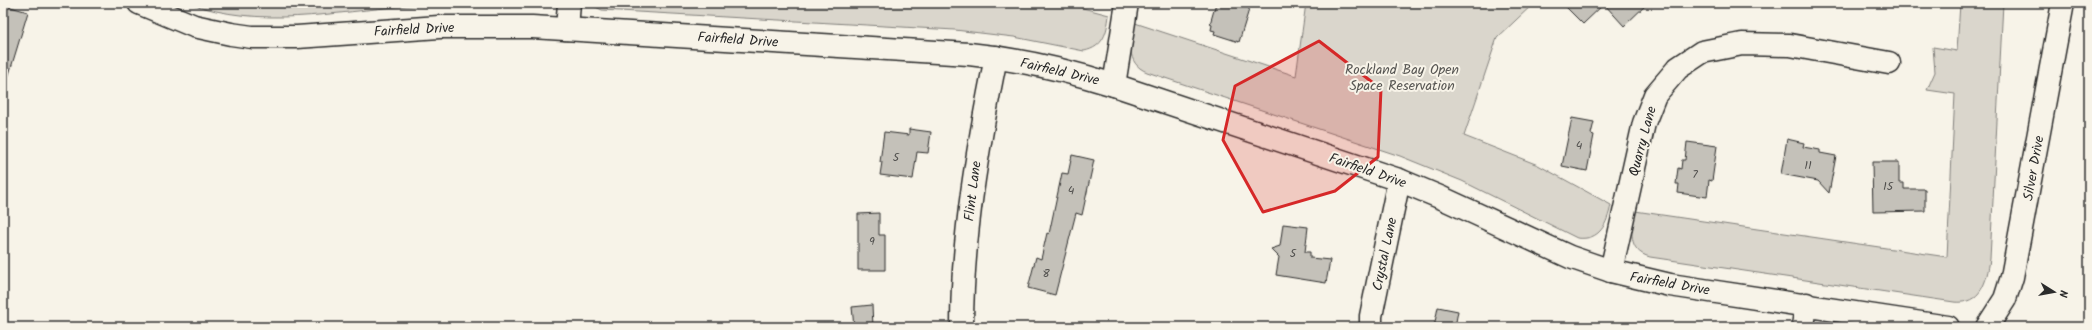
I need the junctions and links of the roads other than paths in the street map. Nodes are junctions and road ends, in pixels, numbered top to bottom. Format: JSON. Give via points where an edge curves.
{"nodes":[{"id":1,"x":139,"y":3,"type":"edge"},
{"id":2,"x":569,"y":3,"type":"edge"},
{"id":3,"x":1127,"y":3,"type":"edge"},
{"id":4,"x":2063,"y":3,"type":"edge"},
{"id":5,"x":567,"y":29,"type":"junction"},
{"id":6,"x":996,"y":57,"type":"junction"},
{"id":7,"x":1889,"y":63,"type":"dead end"},
{"id":8,"x":1114,"y":85,"type":"junction"},
{"id":9,"x":1399,"y":180,"type":"junction"},
{"id":10,"x":1611,"y":271,"type":"junction"},
{"id":11,"x":1806,"y":304,"type":"junction"},
{"id":12,"x":962,"y":327,"type":"edge"},
{"id":13,"x":1371,"y":327,"type":"edge"},
{"id":14,"x":1803,"y":327,"type":"edge"},
{"id":15,"x":1948,"y":327,"type":"edge"},
{"id":16,"x":1987,"y":327,"type":"edge"}],
"edges":[{"from":1,"to":5,"type":"street","name":"Fairfield Drive","via":[[194,26],[252,37],[297,37],[439,27]]},
{"from":2,"to":5,"type":"street"},
{"from":3,"to":8,"type":"street"},
{"from":4,"to":16,"type":"street","name":"Silver Drive","via":[[2012,277],[2005,299]]},
{"from":5,"to":6,"type":"street","name":"Fairfield Drive"},
{"from":6,"to":8,"type":"street","name":"Fairfield Drive","via":[[1079,74]]},
{"from":6,"to":12,"type":"street","name":"Flint Lane","via":[[976,156],[966,243]]},
{"from":7,"to":10,"type":"street","name":"Quarry Lane","via":[[1790,45],[1742,44],[1702,52],[1678,68],[1655,95],[1644,123]]},
{"from":8,"to":9,"type":"street","name":"Fairfield Drive"},
{"from":9,"to":10,"type":"street","name":"Fairfield Drive","via":[[1570,258]]},
{"from":9,"to":13,"type":"street","name":"Crystal Lane","via":[[1371,316]]},
{"from":10,"to":11,"type":"street","name":"Fairfield Drive","via":[[1670,285]]},
{"from":11,"to":14,"type":"street"},
{"from":11,"to":15,"type":"street","name":"Fairfield Drive"}]}
